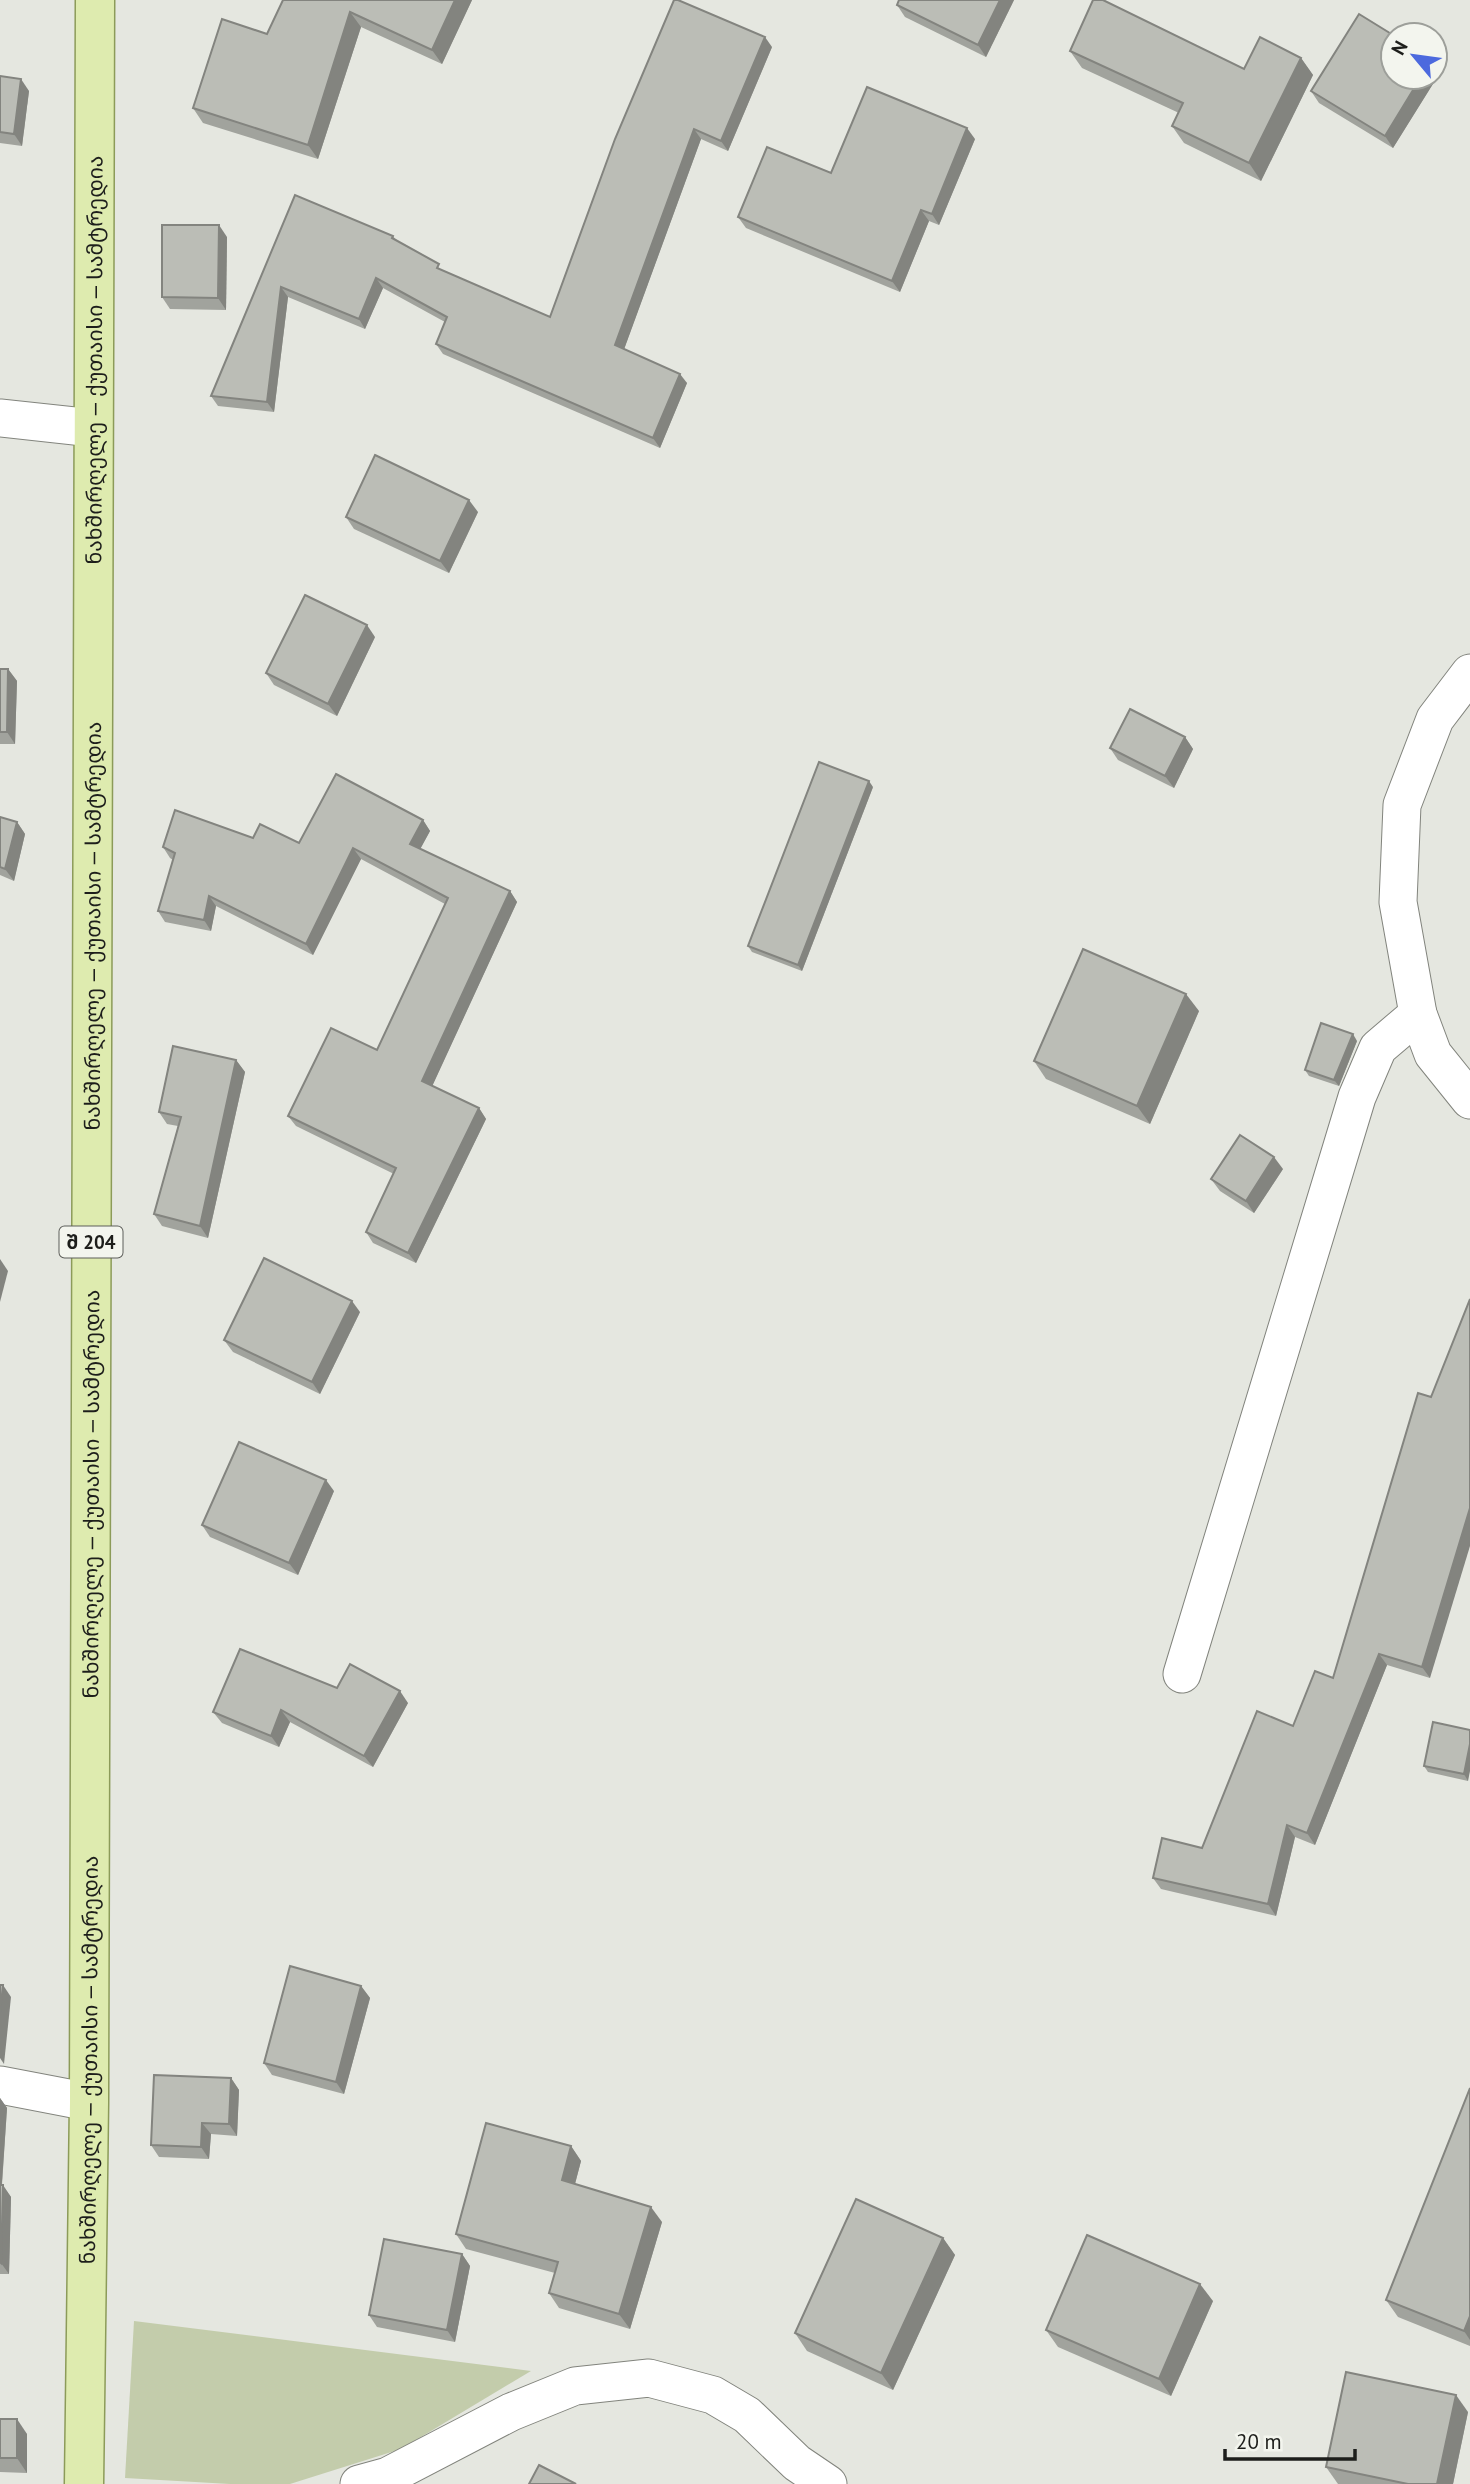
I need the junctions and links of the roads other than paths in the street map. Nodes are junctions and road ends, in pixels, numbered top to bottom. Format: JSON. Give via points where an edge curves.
{"nodes":[{"id":1,"x":95,"y":0,"type":"edge"},
{"id":2,"x":0,"y":418,"type":"edge"},
{"id":3,"x":93,"y":428,"type":"junction"},
{"id":4,"x":1470,"y":673,"type":"edge"},
{"id":5,"x":1418,"y":1014,"type":"junction"},
{"id":6,"x":1470,"y":1100,"type":"edge"},
{"id":7,"x":1181,"y":1674,"type":"dead end"},
{"id":8,"x":0,"y":2085,"type":"edge"},
{"id":9,"x":89,"y":2102,"type":"junction"},
{"id":10,"x":84,"y":2484,"type":"edge"},
{"id":11,"x":359,"y":2484,"type":"edge"},
{"id":12,"x":828,"y":2484,"type":"edge"}],
"edges":[{"from":1,"to":3,"type":"main road","name":"ნახშირღელე — ქუთაისი — სამტრედია","number":"შ 204"},
{"from":2,"to":3,"type":"street"},
{"from":3,"to":9,"type":"main road","name":"ნახშირღელე — ქუთაისი — სამტრედია","number":"შ 204"},
{"from":4,"to":5,"type":"street","via":[[1435,719],[1402,805],[1398,902]]},
{"from":5,"to":6,"type":"street","via":[[1433,1054]]},
{"from":5,"to":7,"type":"street","via":[[1378,1048],[1357,1097]]},
{"from":8,"to":9,"type":"street"},
{"from":9,"to":10,"type":"main road","name":"ნახშირღელე — ქუთაისი — სამტრედია","number":"შ 204"},
{"from":11,"to":12,"type":"street","via":[[388,2476],[511,2412],[575,2386],[649,2378],[724,2401]]}]}
